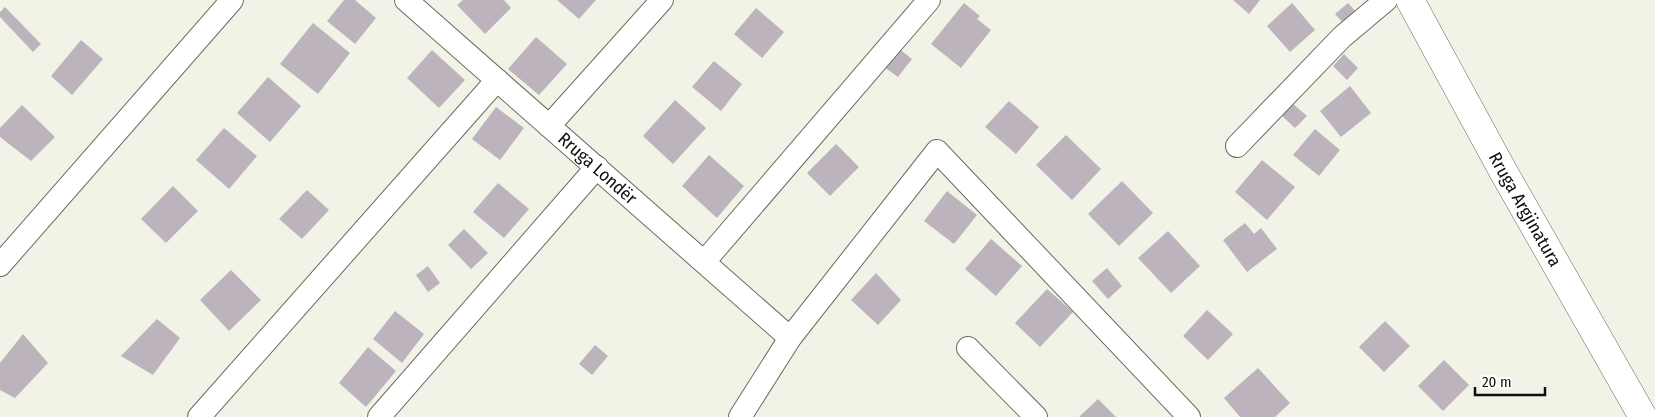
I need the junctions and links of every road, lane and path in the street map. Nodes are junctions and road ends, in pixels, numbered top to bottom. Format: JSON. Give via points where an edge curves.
{"nodes":[{"id":1,"x":232,"y":0,"type":"edge"},
{"id":2,"x":406,"y":0,"type":"edge"},
{"id":3,"x":662,"y":0,"type":"edge"},
{"id":4,"x":929,"y":0,"type":"edge"},
{"id":5,"x":1386,"y":0,"type":"edge"},
{"id":6,"x":1410,"y":0,"type":"edge"},
{"id":7,"x":497,"y":80,"type":"junction"},
{"id":8,"x":549,"y":126,"type":"junction"},
{"id":9,"x":1238,"y":146,"type":"dead end"},
{"id":10,"x":597,"y":168,"type":"junction"},
{"id":11,"x":704,"y":262,"type":"junction"},
{"id":12,"x":0,"y":265,"type":"edge"},
{"id":13,"x":790,"y":338,"type":"junction"},
{"id":14,"x":968,"y":348,"type":"dead end"},
{"id":15,"x":199,"y":417,"type":"edge"},
{"id":16,"x":379,"y":417,"type":"edge"},
{"id":17,"x":740,"y":417,"type":"edge"},
{"id":18,"x":1036,"y":417,"type":"edge"},
{"id":19,"x":1189,"y":417,"type":"edge"},
{"id":20,"x":1643,"y":417,"type":"edge"}],
"edges":[{"from":1,"to":12,"type":"street"},
{"from":2,"to":7,"type":"street","name":"Rruga Londër"},
{"from":3,"to":8,"type":"street"},
{"from":4,"to":11,"type":"street"},
{"from":5,"to":9,"type":"street","via":[[1342,36]]},
{"from":6,"to":20,"type":"street","name":"Rruga Argjinatura"},
{"from":7,"to":8,"type":"street","name":"Rruga Londër"},
{"from":7,"to":15,"type":"street"},
{"from":8,"to":10,"type":"street","name":"Rruga Londër"},
{"from":10,"to":11,"type":"street","name":"Rruga Londër"},
{"from":10,"to":16,"type":"street"},
{"from":11,"to":13,"type":"street","name":"Rruga Londër"},
{"from":13,"to":17,"type":"street"},
{"from":13,"to":19,"type":"street","via":[[937,151]]},
{"from":14,"to":18,"type":"street"}]}
